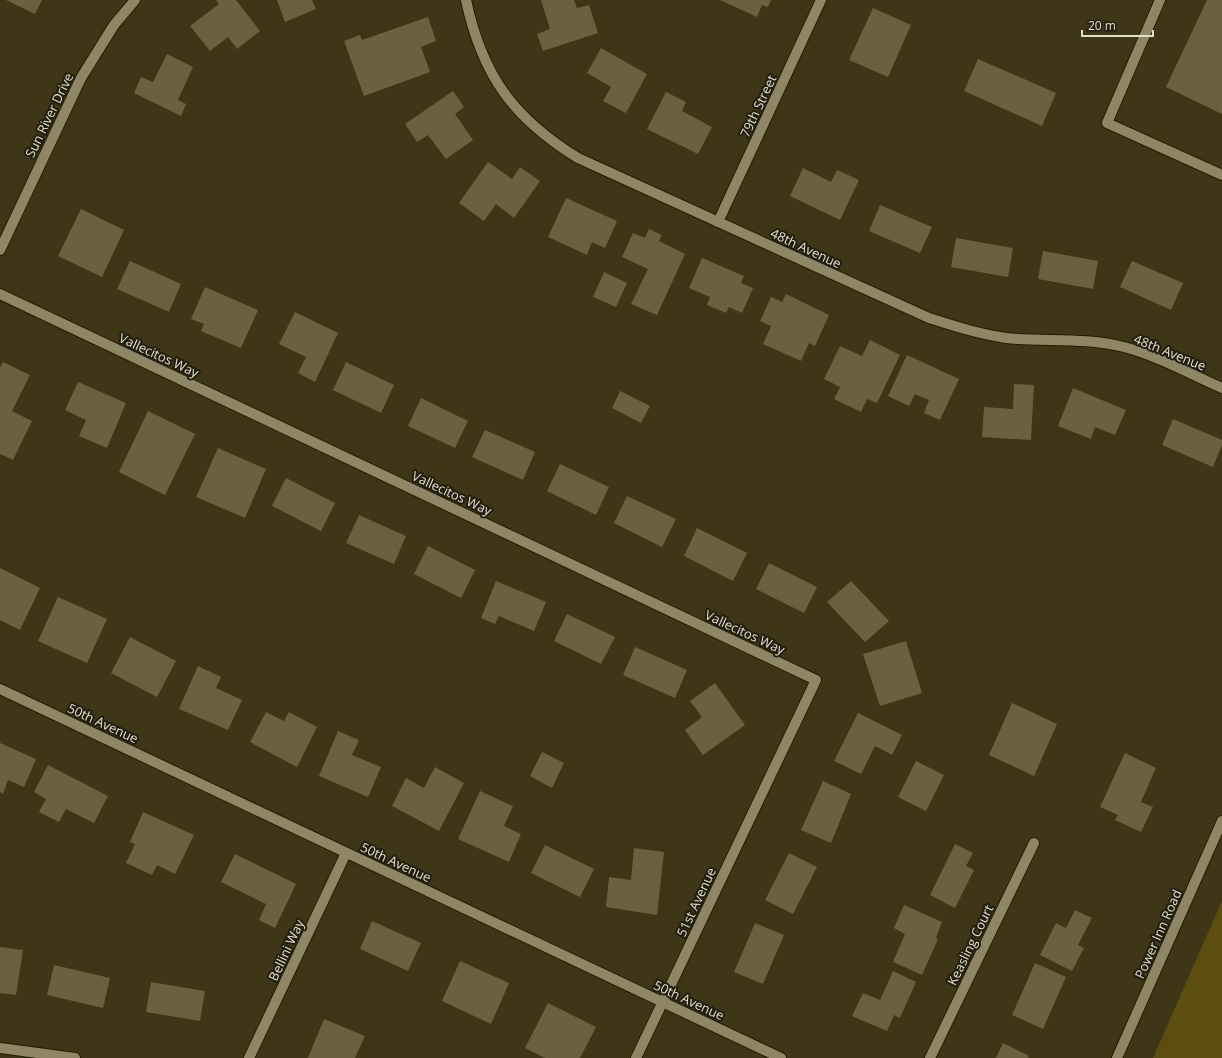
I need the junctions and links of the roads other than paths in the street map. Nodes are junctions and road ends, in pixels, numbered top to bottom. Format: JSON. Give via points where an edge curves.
{"nodes":[{"id":1,"x":135,"y":0,"type":"edge"},
{"id":2,"x":466,"y":0,"type":"edge"},
{"id":3,"x":822,"y":0,"type":"edge"},
{"id":4,"x":1160,"y":0,"type":"edge"},
{"id":5,"x":1222,"y":175,"type":"edge"},
{"id":6,"x":718,"y":222,"type":"junction"},
{"id":7,"x":0,"y":250,"type":"edge"},
{"id":8,"x":0,"y":294,"type":"edge"},
{"id":9,"x":1222,"y":388,"type":"edge"},
{"id":10,"x":0,"y":689,"type":"edge"},
{"id":11,"x":779,"y":757,"type":"joint"},
{"id":12,"x":1222,"y":821,"type":"edge"},
{"id":13,"x":1034,"y":843,"type":"dead end"},
{"id":14,"x":346,"y":853,"type":"junction"},
{"id":15,"x":662,"y":1002,"type":"junction"},
{"id":16,"x":0,"y":1048,"type":"edge"},
{"id":17,"x":76,"y":1058,"type":"edge"},
{"id":18,"x":249,"y":1058,"type":"edge"},
{"id":19,"x":636,"y":1058,"type":"edge"},
{"id":20,"x":781,"y":1058,"type":"edge"},
{"id":21,"x":930,"y":1058,"type":"edge"},
{"id":22,"x":1117,"y":1058,"type":"edge"}],
"edges":[{"from":1,"to":7,"type":"street","name":"Sun River Drive","via":[[114,25],[81,78]]},
{"from":2,"to":6,"type":"street","name":"48th Avenue","via":[[472,30],[486,64],[501,90],[525,118],[553,142],[578,158]]},
{"from":3,"to":6,"type":"street","name":"79th Street"},
{"from":4,"to":5,"type":"street","via":[[1107,123]]},
{"from":6,"to":9,"type":"street","name":"48th Avenue","via":[[929,318],[964,330],[1006,338],[1084,340],[1123,347],[1156,358]]},
{"from":8,"to":11,"type":"street","name":"Vallecitos Way","via":[[816,680]]},
{"from":10,"to":14,"type":"street","name":"50th Avenue"},
{"from":11,"to":15,"type":"street","name":"51st Avenue"},
{"from":12,"to":22,"type":"street","name":"Power Inn Road"},
{"from":13,"to":21,"type":"street","name":"Keasling Court"},
{"from":14,"to":15,"type":"street","name":"50th Avenue"},
{"from":14,"to":18,"type":"street","name":"Bellini Way"},
{"from":15,"to":19,"type":"street","name":"51st Avenue"},
{"from":15,"to":20,"type":"street","name":"50th Avenue"},
{"from":16,"to":17,"type":"street"}]}
